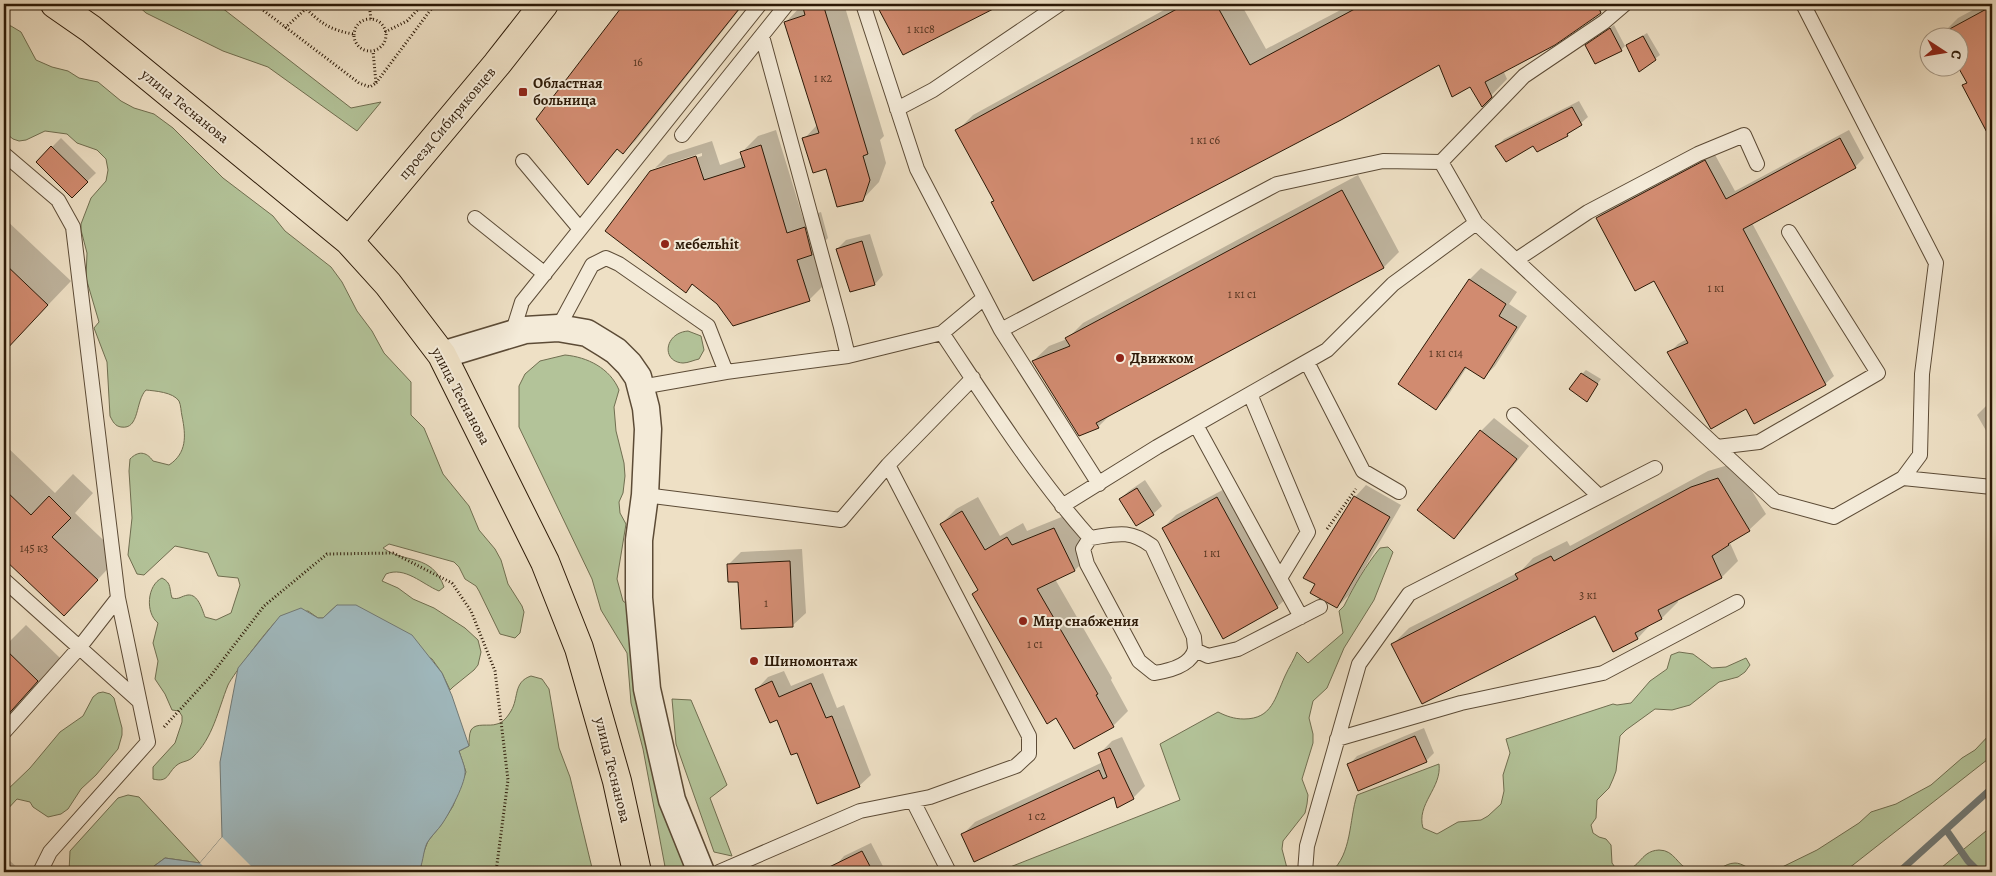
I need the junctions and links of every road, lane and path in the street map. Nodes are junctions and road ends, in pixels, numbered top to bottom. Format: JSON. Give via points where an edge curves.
{"nodes":[{"id":1,"x":55,"y":4,"type":"edge"},
{"id":2,"x":255,"y":4,"type":"edge"},
{"id":3,"x":302,"y":4,"type":"edge"},
{"id":4,"x":311,"y":4,"type":"edge"},
{"id":5,"x":369,"y":4,"type":"edge"},
{"id":6,"x":423,"y":4,"type":"edge"},
{"id":7,"x":435,"y":4,"type":"edge"},
{"id":8,"x":544,"y":4,"type":"edge"},
{"id":9,"x":760,"y":4,"type":"edge"},
{"id":10,"x":786,"y":4,"type":"edge"},
{"id":11,"x":863,"y":4,"type":"edge"},
{"id":12,"x":1060,"y":4,"type":"edge"},
{"id":13,"x":1625,"y":4,"type":"edge"},
{"id":14,"x":1803,"y":4,"type":"edge"},
{"id":15,"x":306,"y":8,"type":"junction"},
{"id":16,"x":371,"y":19,"type":"junction"},
{"id":17,"x":285,"y":28,"type":"junction"},
{"id":18,"x":385,"y":32,"type":"junction"},
{"id":19,"x":353,"y":34,"type":"junction"},
{"id":20,"x":762,"y":36,"type":"junction"},
{"id":21,"x":373,"y":51,"type":"junction"},
{"id":22,"x":376,"y":83,"type":"junction"},
{"id":23,"x":897,"y":109,"type":"junction"},
{"id":24,"x":682,"y":135,"type":"dead end"},
{"id":25,"x":4,"y":154,"type":"edge"},
{"id":26,"x":524,"y":161,"type":"dead end"},
{"id":27,"x":1441,"y":162,"type":"junction"},
{"id":28,"x":1757,"y":164,"type":"dead end"},
{"id":29,"x":475,"y":218,"type":"dead end"},
{"id":30,"x":1476,"y":223,"type":"junction"},
{"id":31,"x":580,"y":229,"type":"junction"},
{"id":32,"x":1789,"y":232,"type":"dead end"},
{"id":33,"x":349,"y":241,"type":"junction"},
{"id":34,"x":1516,"y":260,"type":"junction"},
{"id":35,"x":544,"y":274,"type":"junction"},
{"id":36,"x":984,"y":298,"type":"junction"},
{"id":37,"x":558,"y":328,"type":"junction"},
{"id":38,"x":1001,"y":330,"type":"junction"},
{"id":39,"x":942,"y":333,"type":"junction"},
{"id":40,"x":512,"y":334,"type":"junction"},
{"id":41,"x":442,"y":355,"type":"junction"},
{"id":42,"x":848,"y":356,"type":"junction"},
{"id":43,"x":1307,"y":362,"type":"junction"},
{"id":44,"x":726,"y":372,"type":"junction"},
{"id":45,"x":973,"y":378,"type":"junction"},
{"id":46,"x":641,"y":387,"type":"junction"},
{"id":47,"x":1250,"y":394,"type":"junction"},
{"id":48,"x":1514,"y":414,"type":"dead end"},
{"id":49,"x":1196,"y":425,"type":"junction"},
{"id":50,"x":1717,"y":448,"type":"junction"},
{"id":51,"x":888,"y":465,"type":"junction"},
{"id":52,"x":1655,"y":468,"type":"dead end"},
{"id":53,"x":1903,"y":478,"type":"junction"},
{"id":54,"x":1099,"y":484,"type":"junction"},
{"id":55,"x":1992,"y":487,"type":"edge"},
{"id":56,"x":1398,"y":492,"type":"dead end"},
{"id":57,"x":646,"y":494,"type":"junction"},
{"id":58,"x":1600,"y":496,"type":"junction"},
{"id":59,"x":1062,"y":506,"type":"junction"},
{"id":60,"x":1090,"y":538,"type":"junction"},
{"id":61,"x":1280,"y":578,"type":"junction"},
{"id":62,"x":4,"y":580,"type":"edge"},
{"id":63,"x":118,"y":598,"type":"junction"},
{"id":64,"x":1737,"y":602,"type":"dead end"},
{"id":65,"x":1320,"y":607,"type":"dead end"},
{"id":66,"x":1301,"y":617,"type":"junction"},
{"id":67,"x":79,"y":648,"type":"junction"},
{"id":68,"x":1195,"y":650,"type":"junction"},
{"id":69,"x":139,"y":701,"type":"junction"},
{"id":70,"x":4,"y":732,"type":"edge"},
{"id":71,"x":1337,"y":739,"type":"junction"},
{"id":72,"x":148,"y":742,"type":"junction"},
{"id":73,"x":913,"y":801,"type":"junction"},
{"id":74,"x":40,"y":872,"type":"edge"},
{"id":75,"x":496,"y":872,"type":"edge"},
{"id":76,"x":637,"y":872,"type":"edge"},
{"id":77,"x":701,"y":872,"type":"edge"},
{"id":78,"x":719,"y":872,"type":"edge"},
{"id":79,"x":949,"y":872,"type":"edge"},
{"id":80,"x":1305,"y":872,"type":"edge"}],
"edges":[{"from":1,"to":33,"type":"main road","name":"улица Теснанова","via":[[91,29]]},
{"from":2,"to":17,"type":"path"},
{"from":3,"to":15,"type":"path"},
{"from":4,"to":15,"type":"path"},
{"from":5,"to":16,"type":"path"},
{"from":6,"to":18,"type":"path","via":[[407,21]]},
{"from":7,"to":22,"type":"path"},
{"from":8,"to":33,"type":"main road","name":"проезд Сибиряковцев"},
{"from":9,"to":31,"type":"lane"},
{"from":10,"to":20,"type":"lane"},
{"from":11,"to":23,"type":"lane"},
{"from":12,"to":23,"type":"lane","via":[[933,90]]},
{"from":13,"to":27,"type":"lane","via":[[1524,76]]},
{"from":14,"to":53,"type":"lane","via":[[1936,263],[1922,374],[1920,455]]},
{"from":15,"to":17,"type":"path"},
{"from":15,"to":19,"type":"path","via":[[316,20],[337,31]]},
{"from":16,"to":18,"type":"path","via":[[380,23]]},
{"from":16,"to":19,"type":"path","via":[[357,25]]},
{"from":17,"to":22,"type":"path","via":[[359,83],[370,87]]},
{"from":18,"to":21,"type":"path","via":[[384,42]]},
{"from":19,"to":21,"type":"path","via":[[359,48]]},
{"from":20,"to":24,"type":"lane"},
{"from":20,"to":42,"type":"lane"},
{"from":21,"to":22,"type":"path"},
{"from":23,"to":36,"type":"lane","via":[[917,169]]},
{"from":25,"to":63,"type":"lane","via":[[58,200],[73,228]]},
{"from":26,"to":31,"type":"lane"},
{"from":27,"to":30,"type":"lane"},
{"from":27,"to":38,"type":"lane","via":[[1383,161],[1277,184]]},
{"from":28,"to":34,"type":"lane","via":[[1744,135],[1698,154],[1588,212]]},
{"from":29,"to":35,"type":"lane"},
{"from":30,"to":34,"type":"lane"},
{"from":30,"to":43,"type":"lane","via":[[1393,284],[1328,350]]},
{"from":31,"to":35,"type":"lane"},
{"from":32,"to":50,"type":"lane","via":[[1878,373],[1759,442]]},
{"from":33,"to":41,"type":"main road","name":"улица Теснанова","via":[[388,284]]},
{"from":34,"to":50,"type":"lane"},
{"from":35,"to":40,"type":"lane","via":[[522,302]]},
{"from":36,"to":38,"type":"lane"},
{"from":36,"to":39,"type":"lane"},
{"from":37,"to":40,"type":"street"},
{"from":37,"to":44,"type":"lane","via":[[592,265],[606,258],[708,326]]},
{"from":37,"to":46,"type":"street","via":[[587,333],[616,352],[634,370]]},
{"from":38,"to":54,"type":"lane"},
{"from":39,"to":42,"type":"lane"},
{"from":39,"to":45,"type":"lane"},
{"from":40,"to":41,"type":"street"},
{"from":41,"to":76,"type":"main road","name":"улица Теснанова","via":[[545,562],[579,648],[618,782]]},
{"from":42,"to":44,"type":"lane"},
{"from":43,"to":47,"type":"lane"},
{"from":43,"to":56,"type":"lane","via":[[1363,471]]},
{"from":44,"to":46,"type":"lane"},
{"from":45,"to":51,"type":"lane"},
{"from":45,"to":59,"type":"lane"},
{"from":46,"to":57,"type":"street","via":[[648,429]]},
{"from":47,"to":49,"type":"lane"},
{"from":47,"to":61,"type":"lane","via":[[1308,532]]},
{"from":48,"to":58,"type":"lane"},
{"from":49,"to":54,"type":"lane"},
{"from":49,"to":61,"type":"lane"},
{"from":50,"to":53,"type":"lane","via":[[1775,501],[1834,517]]},
{"from":51,"to":57,"type":"lane","via":[[841,520]]},
{"from":51,"to":73,"type":"lane","via":[[1030,736],[1029,754],[1016,766],[930,798]]},
{"from":52,"to":58,"type":"lane"},
{"from":53,"to":55,"type":"lane"},
{"from":54,"to":59,"type":"lane"},
{"from":57,"to":77,"type":"street","via":[[639,540],[639,598],[646,689],[672,800]]},
{"from":58,"to":71,"type":"lane","via":[[1409,594],[1358,664]]},
{"from":59,"to":60,"type":"lane"},
{"from":60,"to":68,"type":"lane","via":[[1124,532],[1152,546],[1194,637]]},
{"from":60,"to":68,"type":"lane","via":[[1084,549],[1087,564],[1139,661],[1154,673],[1168,671],[1187,662]]},
{"from":61,"to":66,"type":"lane"},
{"from":62,"to":67,"type":"lane"},
{"from":63,"to":67,"type":"lane"},
{"from":63,"to":69,"type":"lane"},
{"from":64,"to":71,"type":"lane","via":[[1603,673],[1461,703]]},
{"from":65,"to":66,"type":"lane"},
{"from":66,"to":68,"type":"lane","via":[[1238,649],[1208,656]]},
{"from":67,"to":69,"type":"lane"},
{"from":67,"to":70,"type":"lane"},
{"from":69,"to":72,"type":"lane"},
{"from":71,"to":80,"type":"lane","via":[[1307,846]]},
{"from":72,"to":74,"type":"lane","via":[[50,852]]},
{"from":72,"to":75,"type":"path","via":[[209,678],[264,606],[327,554],[393,554],[452,583],[471,611],[495,670],[508,780]]},
{"from":73,"to":78,"type":"lane","via":[[860,811]]},
{"from":73,"to":79,"type":"lane"}]}
